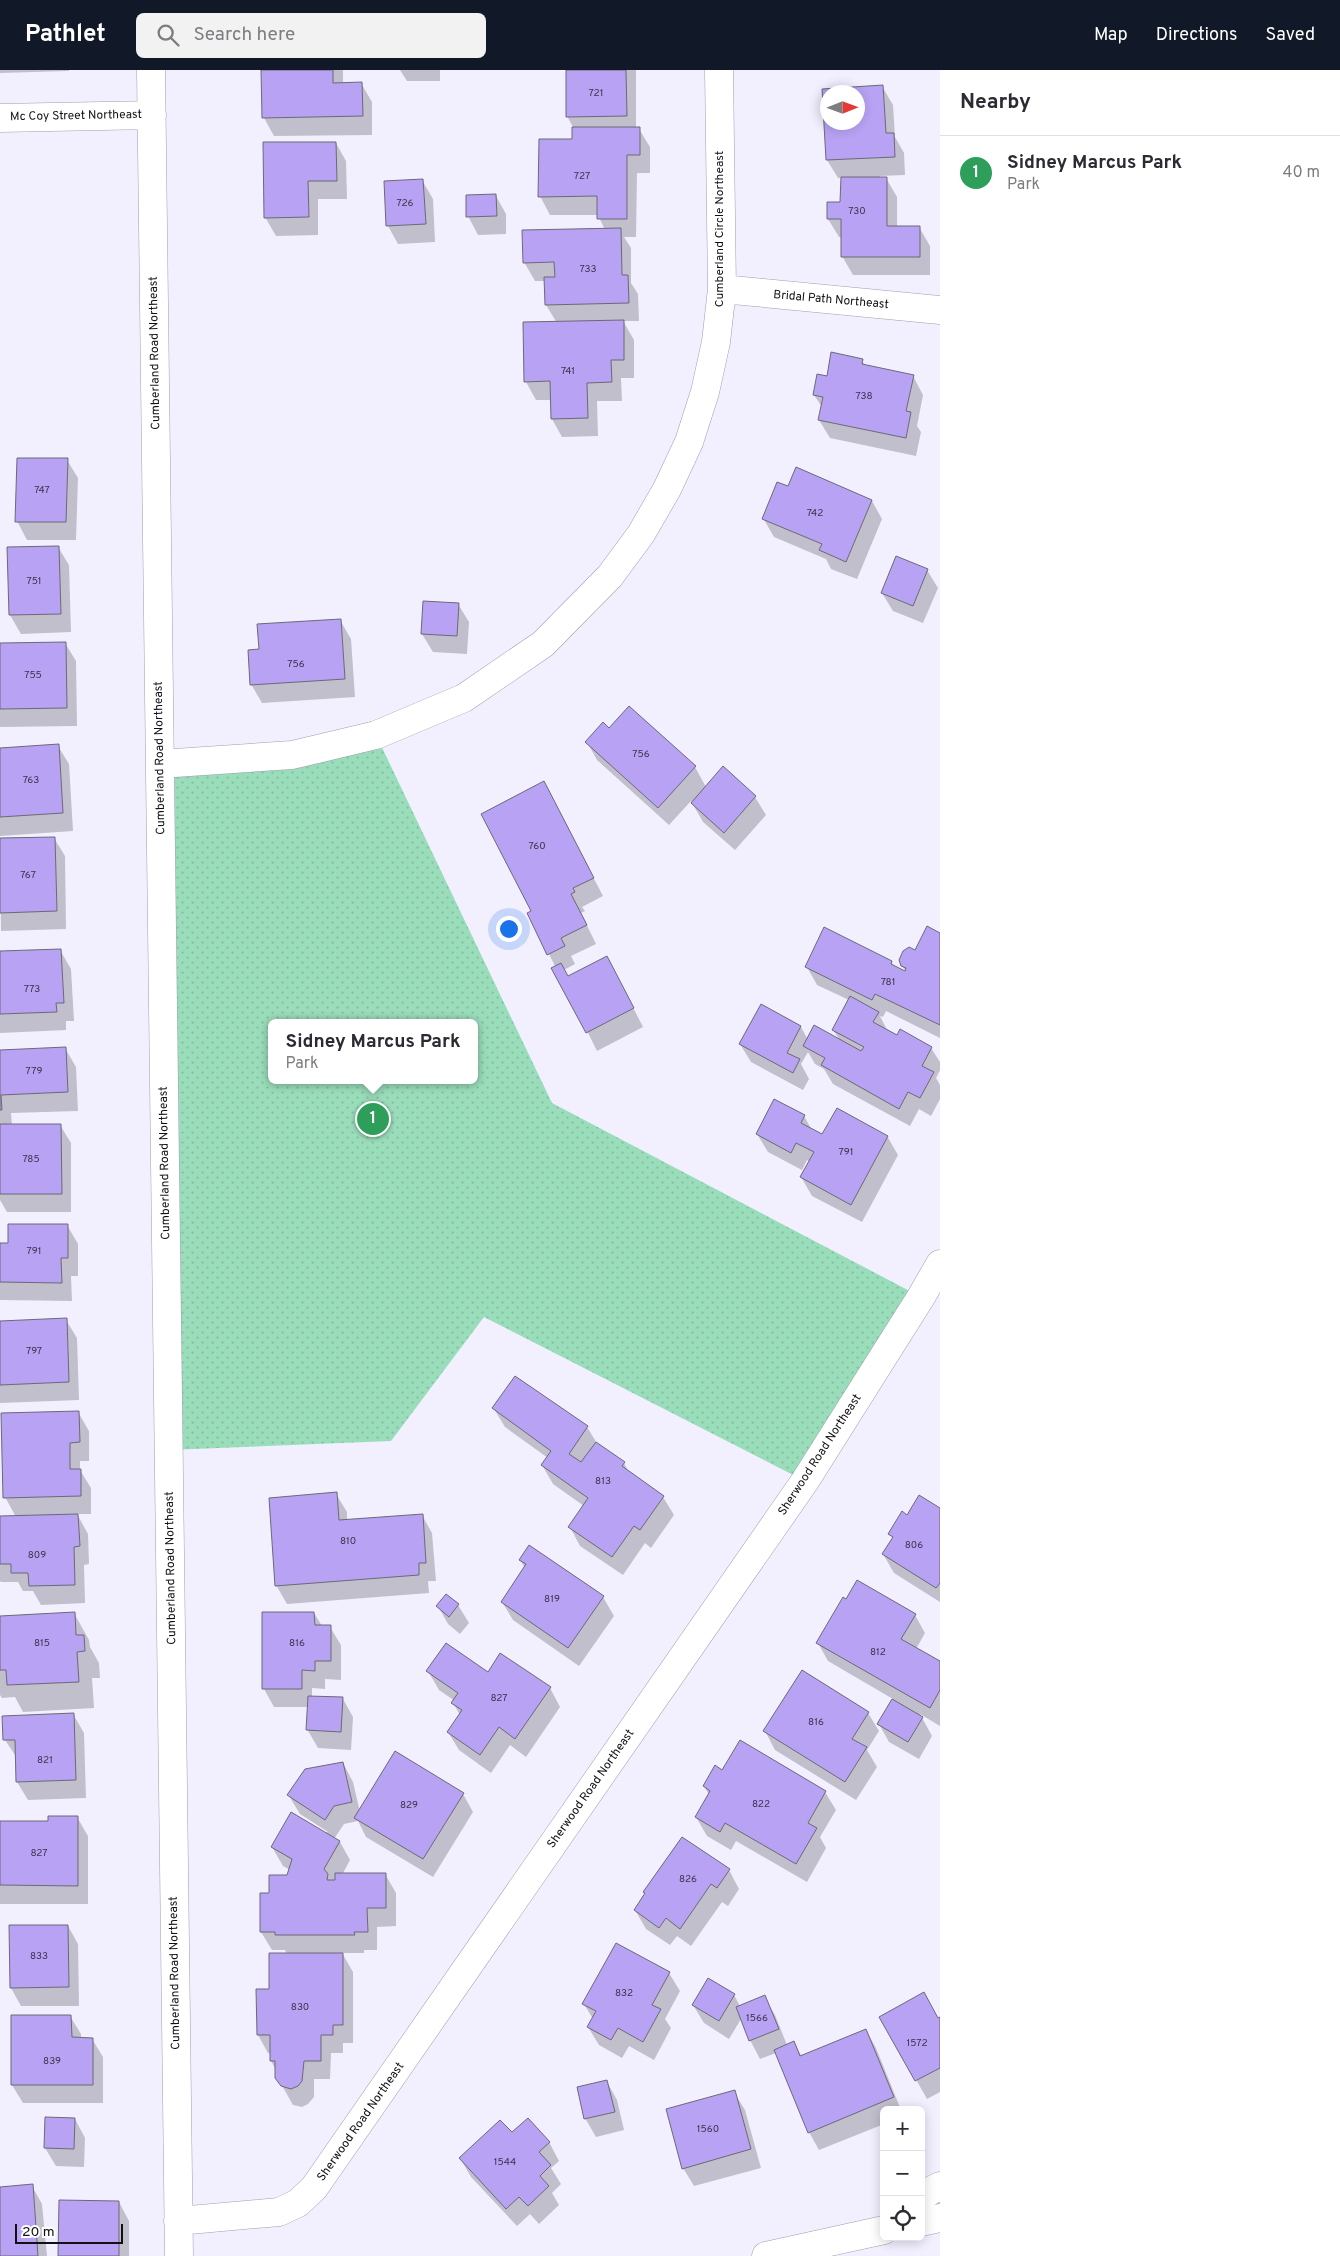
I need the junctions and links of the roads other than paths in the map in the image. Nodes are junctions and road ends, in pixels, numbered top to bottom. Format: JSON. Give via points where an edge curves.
{"nodes":[{"id":1,"x":151,"y":70,"type":"edge"},
{"id":2,"x":719,"y":70,"type":"edge"},
{"id":3,"x":152,"y":115,"type":"junction"},
{"id":4,"x":0,"y":118,"type":"edge"},
{"id":5,"x":722,"y":289,"type":"junction"},
{"id":6,"x":940,"y":310,"type":"edge"},
{"id":7,"x":160,"y":764,"type":"junction"},
{"id":8,"x":940,"y":1264,"type":"edge"},
{"id":9,"x":940,"y":2186,"type":"edge"},
{"id":10,"x":925,"y":2194,"type":"edge"},
{"id":11,"x":880,"y":2215,"type":"edge"},
{"id":12,"x":940,"y":2218,"type":"edge"},
{"id":13,"x":178,"y":2221,"type":"junction"},
{"id":14,"x":925,"y":2221,"type":"edge"},
{"id":15,"x":880,"y":2231,"type":"edge"},
{"id":16,"x":801,"y":2248,"type":"junction"},
{"id":17,"x":179,"y":2256,"type":"edge"},
{"id":18,"x":766,"y":2256,"type":"edge"}],
"edges":[{"from":1,"to":3,"type":"street","name":"Cumberland Road Northeast"},
{"from":2,"to":5,"type":"street","name":"Cumberland Circle Northeast"},
{"from":3,"to":4,"type":"street","name":"Mc Coy Street Northeast"},
{"from":3,"to":7,"type":"street","name":"Cumberland Road Northeast"},
{"from":5,"to":6,"type":"street","name":"Bridal Path Northeast"},
{"from":5,"to":7,"type":"street","name":"Cumberland Circle Northeast","via":[[716,342],[705,392],[689,442],[668,490],[610,576],[543,644],[464,698],[376,735],[292,755]]},
{"from":7,"to":13,"type":"street","name":"Cumberland Road Northeast"},
{"from":8,"to":13,"type":"street","name":"Sherwood Road Northeast","via":[[805,1481],[314,2188],[298,2204],[279,2212]]},
{"from":9,"to":10,"type":"street"},
{"from":11,"to":16,"type":"street"},
{"from":12,"to":14,"type":"street"},
{"from":13,"to":17,"type":"street","name":"Cumberland Road Northeast"},
{"from":15,"to":16,"type":"street"},
{"from":16,"to":18,"type":"street"}]}
